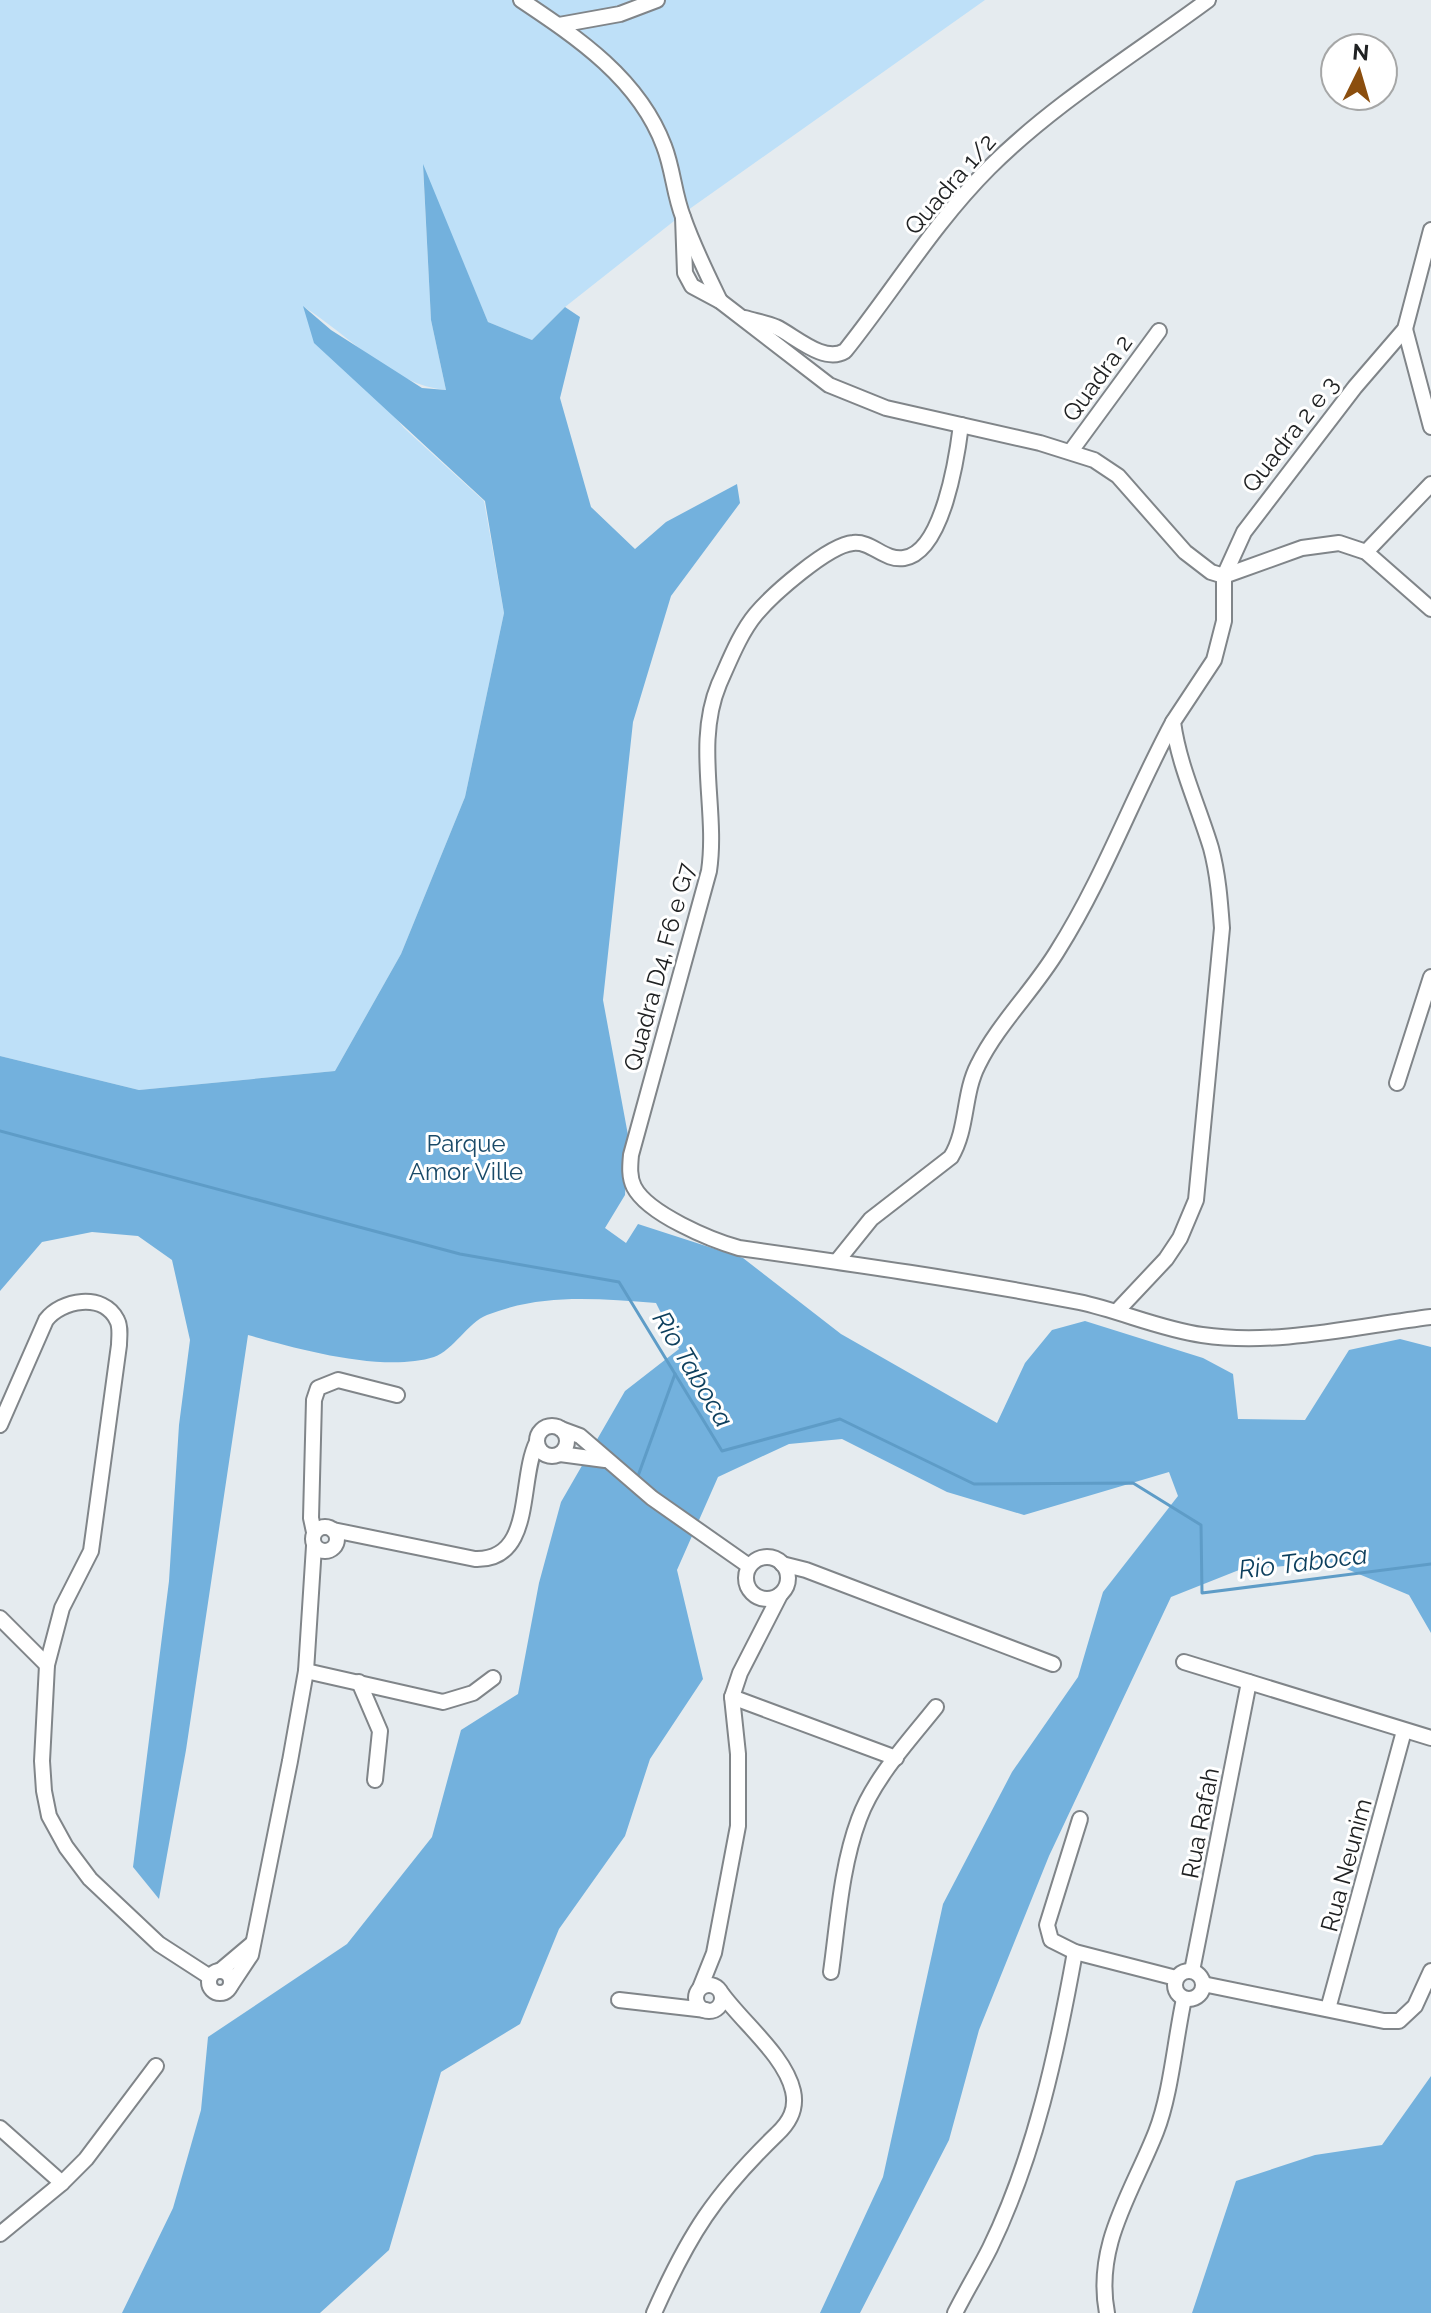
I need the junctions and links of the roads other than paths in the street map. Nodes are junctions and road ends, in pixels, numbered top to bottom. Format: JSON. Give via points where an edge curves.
{"nodes":[{"id":1,"x":521,"y":0,"type":"edge"},
{"id":2,"x":657,"y":0,"type":"edge"},
{"id":3,"x":1208,"y":0,"type":"edge"},
{"id":4,"x":559,"y":25,"type":"junction"},
{"id":5,"x":1431,"y":230,"type":"edge"},
{"id":6,"x":737,"y":316,"type":"junction"},
{"id":7,"x":1405,"y":329,"type":"junction"},
{"id":8,"x":1159,"y":331,"type":"dead end"},
{"id":9,"x":961,"y":425,"type":"junction"},
{"id":10,"x":1431,"y":427,"type":"edge"},
{"id":11,"x":1071,"y":451,"type":"junction"},
{"id":12,"x":1431,"y":484,"type":"edge"},
{"id":13,"x":1366,"y":552,"type":"junction"},
{"id":14,"x":1224,"y":576,"type":"junction"},
{"id":15,"x":1431,"y":609,"type":"edge"},
{"id":16,"x":1173,"y":722,"type":"junction"},
{"id":17,"x":1431,"y":977,"type":"edge"},
{"id":18,"x":1397,"y":1083,"type":"dead end"},
{"id":19,"x":838,"y":1260,"type":"junction"},
{"id":20,"x":1118,"y":1310,"type":"junction"},
{"id":21,"x":1431,"y":1317,"type":"edge"},
{"id":22,"x":397,"y":1395,"type":"dead end"},
{"id":23,"x":0,"y":1425,"type":"edge"},
{"id":24,"x":561,"y":1429,"type":"junction"},
{"id":25,"x":537,"y":1442,"type":"junction"},
{"id":26,"x":555,"y":1455,"type":"junction"},
{"id":27,"x":605,"y":1460,"type":"junction"},
{"id":28,"x":525,"y":1487,"type":"junction"},
{"id":29,"x":322,"y":1534,"type":"junction"},
{"id":30,"x":367,"y":1538,"type":"junction"},
{"id":31,"x":331,"y":1550,"type":"junction"},
{"id":32,"x":782,"y":1564,"type":"junction"},
{"id":33,"x":749,"y":1566,"type":"junction"},
{"id":34,"x":806,"y":1570,"type":"junction"},
{"id":35,"x":309,"y":1584,"type":"junction"},
{"id":36,"x":784,"y":1589,"type":"junction"},
{"id":37,"x":762,"y":1599,"type":"junction"},
{"id":38,"x":0,"y":1618,"type":"edge"},
{"id":39,"x":767,"y":1624,"type":"junction"},
{"id":40,"x":1184,"y":1662,"type":"dead end"},
{"id":41,"x":1053,"y":1664,"type":"dead end"},
{"id":42,"x":47,"y":1665,"type":"junction"},
{"id":43,"x":306,"y":1671,"type":"junction"},
{"id":44,"x":493,"y":1678,"type":"dead end"},
{"id":45,"x":359,"y":1682,"type":"junction"},
{"id":46,"x":1249,"y":1682,"type":"junction"},
{"id":47,"x":732,"y":1697,"type":"junction"},
{"id":48,"x":936,"y":1707,"type":"dead end"},
{"id":49,"x":1404,"y":1731,"type":"junction"},
{"id":50,"x":1431,"y":1738,"type":"edge"},
{"id":51,"x":896,"y":1758,"type":"junction"},
{"id":52,"x":375,"y":1780,"type":"dead end"},
{"id":53,"x":1080,"y":1819,"type":"dead end"},
{"id":54,"x":254,"y":1942,"type":"junction"},
{"id":55,"x":1075,"y":1952,"type":"junction"},
{"id":56,"x":714,"y":1953,"type":"junction"},
{"id":57,"x":1192,"y":1971,"type":"junction"},
{"id":58,"x":1431,"y":1971,"type":"edge"},
{"id":59,"x":831,"y":1972,"type":"dead end"},
{"id":60,"x":216,"y":1974,"type":"junction"},
{"id":61,"x":1176,"y":1978,"type":"junction"},
{"id":62,"x":1203,"y":1984,"type":"junction"},
{"id":63,"x":699,"y":1990,"type":"junction"},
{"id":64,"x":721,"y":1992,"type":"junction"},
{"id":65,"x":1184,"y":1999,"type":"junction"},
{"id":66,"x":619,"y":2000,"type":"dead end"},
{"id":67,"x":673,"y":2006,"type":"junction"},
{"id":68,"x":1328,"y":2009,"type":"junction"},
{"id":69,"x":708,"y":2010,"type":"junction"},
{"id":70,"x":745,"y":2025,"type":"junction"},
{"id":71,"x":156,"y":2066,"type":"dead end"},
{"id":72,"x":0,"y":2128,"type":"edge"},
{"id":73,"x":62,"y":2183,"type":"junction"},
{"id":74,"x":0,"y":2234,"type":"edge"},
{"id":75,"x":654,"y":2313,"type":"edge"},
{"id":76,"x":955,"y":2313,"type":"edge"},
{"id":77,"x":1107,"y":2313,"type":"edge"}],
"edges":[{"from":1,"to":4,"type":"street"},
{"from":2,"to":4,"type":"street","via":[[620,14]]},
{"from":3,"to":6,"type":"street","name":"Quadra 1/2","via":[[1018,140],[986,171],[845,351],[825,354],[774,326]]},
{"from":4,"to":6,"type":"street","via":[[619,75],[649,116],[664,144],[683,217],[720,301]]},
{"from":5,"to":7,"type":"street"},
{"from":6,"to":9,"type":"street","via":[[810,372],[852,396]]},
{"from":7,"to":10,"type":"street"},
{"from":7,"to":14,"type":"street","name":"Quadra 2 e 3","via":[[1259,509]]},
{"from":8,"to":11,"type":"street","name":"Quadra 2"},
{"from":9,"to":11,"type":"street"},
{"from":9,"to":19,"type":"street","name":"Quadra D4, F6 e G7","via":[[946,505],[922,547],[914,555],[895,558],[851,543],[825,555],[754,616],[718,687],[707,746],[713,845],[709,871],[630,1171],[643,1199],[711,1240]]},
{"from":11,"to":14,"type":"street","via":[[1118,476],[1199,565]]},
{"from":12,"to":13,"type":"street"},
{"from":13,"to":14,"type":"street","via":[[1326,543]]},
{"from":13,"to":15,"type":"street"},
{"from":14,"to":16,"type":"street","via":[[1224,621],[1214,660]]},
{"from":16,"to":19,"type":"street","via":[[1105,871],[1059,949],[976,1067],[951,1157],[871,1219]]},
{"from":16,"to":20,"type":"street","via":[[1178,755],[1211,848],[1221,904],[1205,1128],[1190,1219],[1166,1259]]},
{"from":17,"to":18,"type":"street"},
{"from":19,"to":20,"type":"street"},
{"from":20,"to":21,"type":"street","via":[[1202,1335],[1241,1337]]},
{"from":22,"to":29,"type":"street","via":[[338,1380],[318,1388],[312,1511]]},
{"from":23,"to":42,"type":"street","via":[[54,1308],[66,1302],[95,1304],[115,1315],[119,1345],[96,1528],[85,1568],[62,1608]]},
{"from":24,"to":25,"type":"street","via":[[547,1427]]},
{"from":24,"to":26,"type":"street","via":[[567,1442]]},
{"from":24,"to":27,"type":"street","via":[[580,1436]]},
{"from":25,"to":26,"type":"street","via":[[540,1450]]},
{"from":25,"to":28,"type":"street"},
{"from":26,"to":27,"type":"street"},
{"from":26,"to":28,"type":"street"},
{"from":27,"to":33,"type":"street"},
{"from":28,"to":30,"type":"street","via":[[514,1541],[494,1557],[475,1559]]},
{"from":29,"to":30,"type":"street","via":[[349,1531]]},
{"from":29,"to":31,"type":"street"},
{"from":29,"to":31,"type":"street","via":[[337,1540]]},
{"from":29,"to":35,"type":"street"},
{"from":30,"to":31,"type":"street"},
{"from":31,"to":35,"type":"street"},
{"from":32,"to":33,"type":"street","via":[[765,1557]]},
{"from":32,"to":34,"type":"street"},
{"from":32,"to":36,"type":"street"},
{"from":33,"to":37,"type":"street","via":[[748,1588]]},
{"from":34,"to":36,"type":"street"},
{"from":34,"to":41,"type":"street"},
{"from":35,"to":43,"type":"street"},
{"from":36,"to":37,"type":"street"},
{"from":36,"to":39,"type":"street"},
{"from":37,"to":39,"type":"street"},
{"from":38,"to":42,"type":"street"},
{"from":39,"to":47,"type":"street"},
{"from":40,"to":46,"type":"street"},
{"from":42,"to":60,"type":"street","via":[[42,1761],[49,1816],[74,1857],[122,1911],[170,1952]]},
{"from":43,"to":45,"type":"street"},
{"from":43,"to":54,"type":"street"},
{"from":44,"to":45,"type":"street","via":[[473,1693],[443,1702]]},
{"from":45,"to":52,"type":"street","via":[[380,1731]]},
{"from":46,"to":49,"type":"street"},
{"from":46,"to":57,"type":"street","name":"Rua Rafah"},
{"from":47,"to":51,"type":"street"},
{"from":47,"to":56,"type":"street","via":[[738,1826]]},
{"from":48,"to":51,"type":"street"},
{"from":49,"to":50,"type":"street"},
{"from":49,"to":68,"type":"street","name":"Rua Neunim"},
{"from":51,"to":59,"type":"street","via":[[859,1819]]},
{"from":53,"to":55,"type":"street","via":[[1047,1925],[1051,1940]]},
{"from":54,"to":60,"type":"street"},
{"from":54,"to":60,"type":"street","via":[[247,1963],[223,1992],[211,1987]]},
{"from":55,"to":61,"type":"street"},
{"from":55,"to":76,"type":"street","via":[[1059,2037],[1018,2178]]},
{"from":56,"to":63,"type":"street"},
{"from":56,"to":64,"type":"street"},
{"from":57,"to":61,"type":"street"},
{"from":57,"to":62,"type":"street"},
{"from":58,"to":68,"type":"street","via":[[1415,2006],[1399,2021]]},
{"from":61,"to":65,"type":"street","via":[[1174,1986]]},
{"from":62,"to":65,"type":"street","via":[[1198,1997]]},
{"from":62,"to":68,"type":"street"},
{"from":63,"to":64,"type":"street","via":[[713,1985]]},
{"from":63,"to":67,"type":"street"},
{"from":63,"to":69,"type":"street","via":[[697,2003]]},
{"from":64,"to":69,"type":"street","via":[[720,2005]]},
{"from":64,"to":70,"type":"street"},
{"from":65,"to":77,"type":"street","via":[[1156,2130],[1106,2248]]},
{"from":66,"to":67,"type":"street"},
{"from":67,"to":69,"type":"street"},
{"from":69,"to":70,"type":"street"},
{"from":70,"to":75,"type":"street","via":[[778,2057],[788,2075],[794,2094],[792,2115],[718,2194],[686,2245]]},
{"from":71,"to":73,"type":"street"},
{"from":72,"to":73,"type":"street"},
{"from":73,"to":74,"type":"street"}]}
